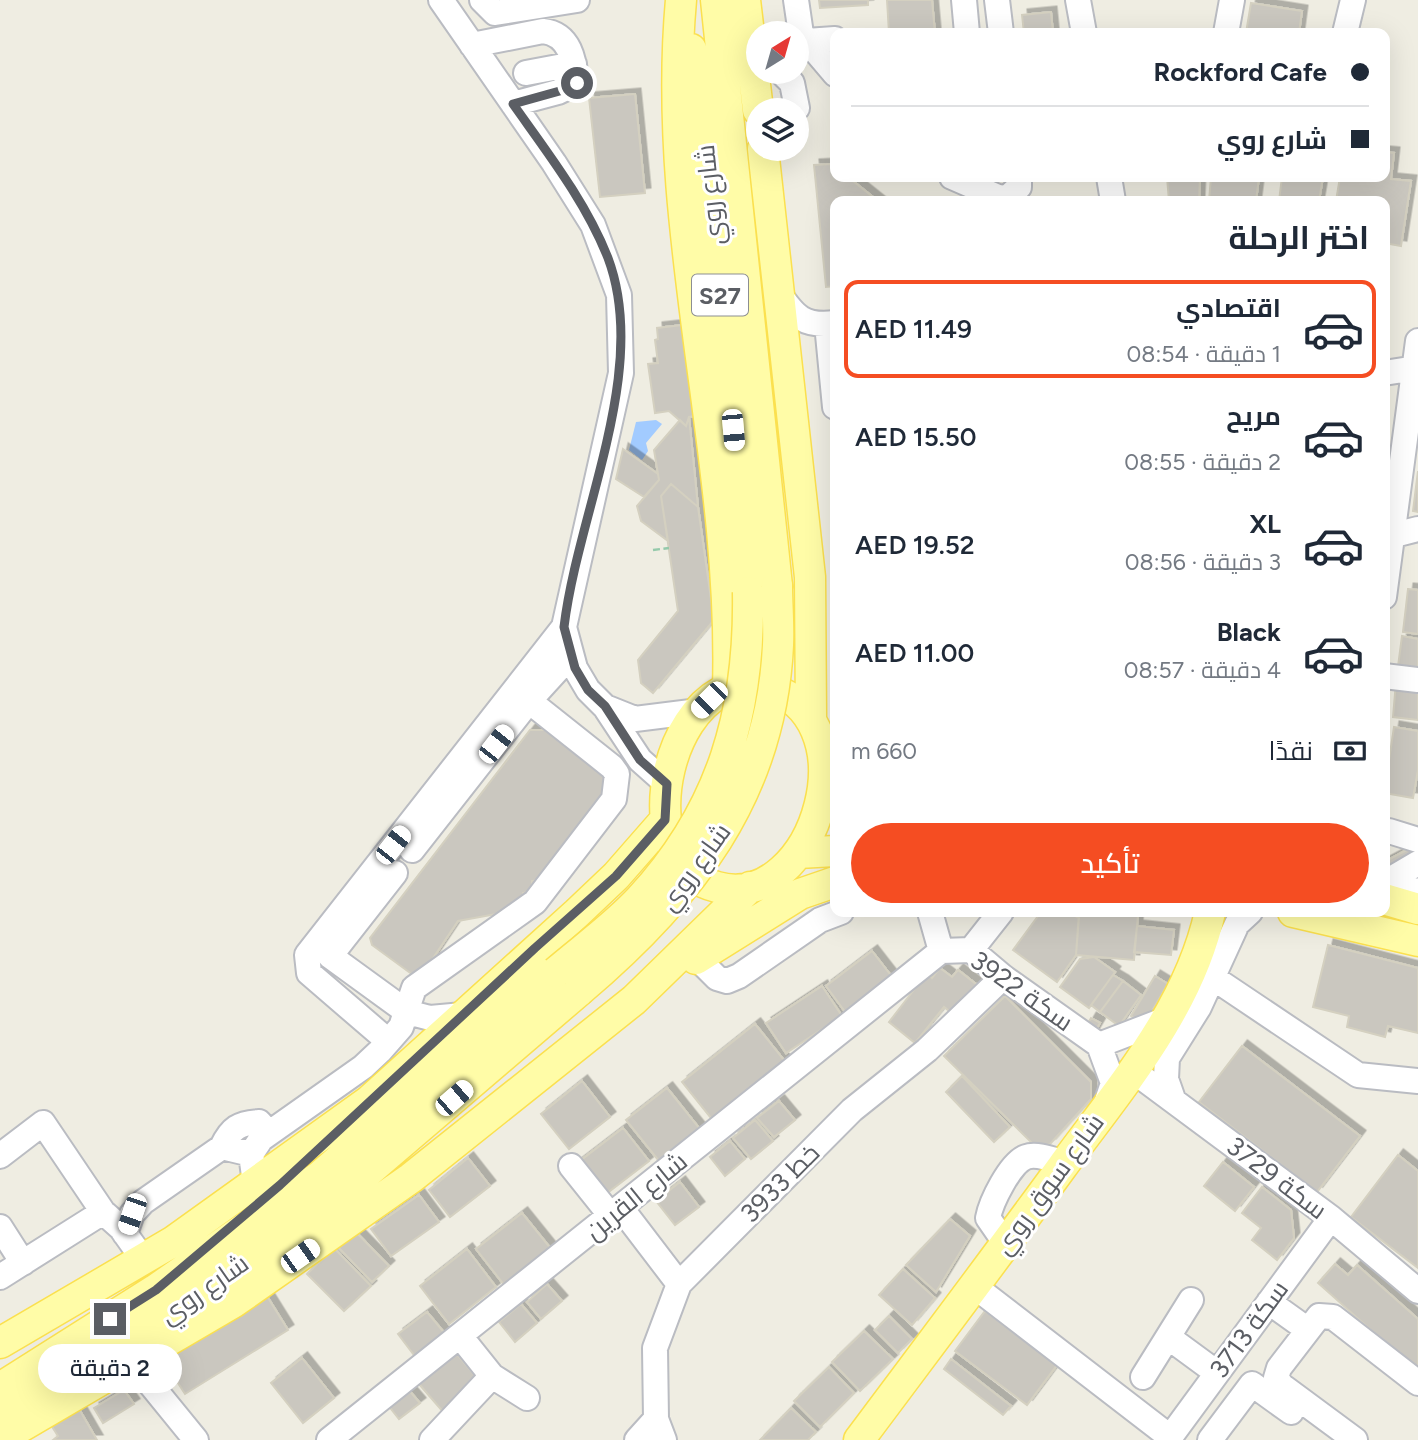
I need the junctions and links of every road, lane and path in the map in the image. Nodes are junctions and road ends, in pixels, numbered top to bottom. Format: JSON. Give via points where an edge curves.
{"nodes":[{"id":1,"x":441,"y":0,"type":"edge"},
{"id":2,"x":482,"y":0,"type":"edge"},
{"id":3,"x":578,"y":0,"type":"edge"},
{"id":4,"x":717,"y":0,"type":"edge"},
{"id":5,"x":745,"y":0,"type":"edge"},
{"id":6,"x":796,"y":0,"type":"edge"},
{"id":7,"x":964,"y":0,"type":"edge"},
{"id":8,"x":997,"y":0,"type":"edge"},
{"id":9,"x":1078,"y":0,"type":"edge"},
{"id":10,"x":1232,"y":0,"type":"edge"},
{"id":11,"x":1353,"y":0,"type":"edge"},
{"id":12,"x":678,"y":5,"type":"edge"},
{"id":13,"x":751,"y":21,"type":"edge"},
{"id":14,"x":800,"y":21,"type":"edge"},
{"id":15,"x":967,"y":28,"type":"edge"},
{"id":16,"x":1000,"y":28,"type":"edge"},
{"id":17,"x":1083,"y":28,"type":"edge"},
{"id":18,"x":1227,"y":28,"type":"edge"},
{"id":19,"x":1346,"y":28,"type":"edge"},
{"id":20,"x":830,"y":39,"type":"edge"},
{"id":21,"x":809,"y":41,"type":"edge"},
{"id":22,"x":809,"y":44,"type":"edge"},
{"id":23,"x":472,"y":46,"type":"junction"},
{"id":24,"x":574,"y":64,"type":"junction"},
{"id":25,"x":830,"y":68,"type":"edge"},
{"id":26,"x":526,"y":73,"type":"dead end"},
{"id":27,"x":513,"y":104,"type":"junction"},
{"id":28,"x":764,"y":161,"type":"edge"},
{"id":29,"x":964,"y":182,"type":"edge"},
{"id":30,"x":1018,"y":182,"type":"edge"},
{"id":31,"x":996,"y":196,"type":"edge"},
{"id":32,"x":1009,"y":196,"type":"edge"},
{"id":33,"x":769,"y":210,"type":"junction"},
{"id":34,"x":778,"y":292,"type":"junction"},
{"id":35,"x":830,"y":323,"type":"edge"},
{"id":36,"x":1418,"y":341,"type":"edge"},
{"id":37,"x":1416,"y":368,"type":"edge"},
{"id":38,"x":1390,"y":372,"type":"edge"},
{"id":39,"x":1400,"y":531,"type":"edge"},
{"id":40,"x":669,"y":548,"type":"dead end"},
{"id":41,"x":653,"y":550,"type":"dead end"},
{"id":42,"x":1390,"y":572,"type":"edge"},
{"id":43,"x":763,"y":589,"type":"junction"},
{"id":44,"x":564,"y":627,"type":"junction"},
{"id":45,"x":571,"y":655,"type":"junction"},
{"id":46,"x":1390,"y":677,"type":"edge"},
{"id":47,"x":1418,"y":680,"type":"edge"},
{"id":48,"x":728,"y":689,"type":"junction"},
{"id":49,"x":529,"y":701,"type":"junction"},
{"id":50,"x":605,"y":706,"type":"junction"},
{"id":51,"x":699,"y":711,"type":"junction"},
{"id":52,"x":811,"y":718,"type":"junction"},
{"id":53,"x":829,"y":768,"type":"edge"},
{"id":54,"x":667,"y":784,"type":"junction"},
{"id":55,"x":665,"y":820,"type":"junction"},
{"id":56,"x":830,"y":851,"type":"edge"},
{"id":57,"x":798,"y":853,"type":"junction"},
{"id":58,"x":400,"y":857,"type":"junction"},
{"id":59,"x":1418,"y":863,"type":"edge"},
{"id":60,"x":830,"y":884,"type":"edge"},
{"id":61,"x":750,"y":887,"type":"junction"},
{"id":62,"x":1402,"y":891,"type":"edge"},
{"id":63,"x":830,"y":916,"type":"edge"},
{"id":64,"x":931,"y":917,"type":"edge"},
{"id":65,"x":998,"y":917,"type":"edge"},
{"id":66,"x":1209,"y":917,"type":"edge"},
{"id":67,"x":1245,"y":917,"type":"edge"},
{"id":68,"x":1315,"y":917,"type":"edge"},
{"id":69,"x":1418,"y":941,"type":"edge"},
{"id":70,"x":971,"y":950,"type":"junction"},
{"id":71,"x":941,"y":951,"type":"junction"},
{"id":72,"x":697,"y":958,"type":"junction"},
{"id":73,"x":1003,"y":977,"type":"junction"},
{"id":74,"x":1212,"y":977,"type":"junction"},
{"id":75,"x":635,"y":1000,"type":"junction"},
{"id":76,"x":407,"y":1012,"type":"junction"},
{"id":77,"x":463,"y":1015,"type":"junction"},
{"id":78,"x":1164,"y":1020,"type":"junction"},
{"id":79,"x":388,"y":1041,"type":"junction"},
{"id":80,"x":1099,"y":1045,"type":"junction"},
{"id":81,"x":1132,"y":1070,"type":"junction"},
{"id":82,"x":1418,"y":1081,"type":"edge"},
{"id":83,"x":1172,"y":1098,"type":"junction"},
{"id":84,"x":369,"y":1101,"type":"junction"},
{"id":85,"x":1104,"y":1109,"type":"junction"},
{"id":86,"x":269,"y":1133,"type":"junction"},
{"id":87,"x":222,"y":1147,"type":"junction"},
{"id":88,"x":0,"y":1156,"type":"edge"},
{"id":89,"x":571,"y":1166,"type":"dead end"},
{"id":90,"x":253,"y":1168,"type":"junction"},
{"id":91,"x":411,"y":1178,"type":"junction"},
{"id":92,"x":103,"y":1212,"type":"junction"},
{"id":93,"x":616,"y":1212,"type":"junction"},
{"id":94,"x":1331,"y":1218,"type":"junction"},
{"id":95,"x":0,"y":1227,"type":"edge"},
{"id":96,"x":125,"y":1234,"type":"junction"},
{"id":97,"x":143,"y":1259,"type":"junction"},
{"id":98,"x":23,"y":1263,"type":"junction"},
{"id":99,"x":0,"y":1277,"type":"edge"},
{"id":100,"x":679,"y":1284,"type":"junction"},
{"id":101,"x":974,"y":1286,"type":"junction"},
{"id":102,"x":1418,"y":1291,"type":"edge"},
{"id":103,"x":1191,"y":1300,"type":"dead end"},
{"id":104,"x":163,"y":1302,"type":"junction"},
{"id":105,"x":1269,"y":1302,"type":"junction"},
{"id":106,"x":1308,"y":1331,"type":"junction"},
{"id":107,"x":460,"y":1336,"type":"junction"},
{"id":108,"x":1168,"y":1337,"type":"junction"},
{"id":109,"x":0,"y":1343,"type":"edge"},
{"id":110,"x":134,"y":1364,"type":"junction"},
{"id":111,"x":1220,"y":1368,"type":"junction"},
{"id":112,"x":492,"y":1376,"type":"junction"},
{"id":113,"x":1143,"y":1377,"type":"dead end"},
{"id":114,"x":1418,"y":1383,"type":"edge"},
{"id":115,"x":1252,"y":1384,"type":"junction"},
{"id":116,"x":0,"y":1388,"type":"edge"},
{"id":117,"x":527,"y":1398,"type":"dead end"},
{"id":118,"x":0,"y":1413,"type":"edge"},
{"id":119,"x":660,"y":1430,"type":"edge"},
{"id":120,"x":1169,"y":1438,"type":"edge"},
{"id":121,"x":0,"y":1439,"type":"edge"},
{"id":122,"x":1327,"y":1439,"type":"edge"},
{"id":123,"x":195,"y":1440,"type":"edge"},
{"id":124,"x":329,"y":1440,"type":"edge"},
{"id":125,"x":432,"y":1440,"type":"edge"},
{"id":126,"x":637,"y":1440,"type":"edge"},
{"id":127,"x":859,"y":1440,"type":"edge"},
{"id":128,"x":1210,"y":1440,"type":"edge"},
{"id":129,"x":1355,"y":1440,"type":"edge"}],
"edges":[{"from":1,"to":23,"type":"street"},
{"from":2,"to":3,"type":"street","via":[[495,13]]},
{"from":4,"to":33,"type":"main road"},
{"from":4,"to":43,"type":"main road","name":"شارع روي","number":"S27"},
{"from":5,"to":13,"type":"main road"},
{"from":6,"to":14,"type":"street"},
{"from":7,"to":15,"type":"street"},
{"from":8,"to":16,"type":"street"},
{"from":9,"to":17,"type":"street"},
{"from":10,"to":18,"type":"street"},
{"from":11,"to":19,"type":"street"},
{"from":12,"to":43,"type":"main road","name":"شارع روي","number":"S27","via":[[708,162]]},
{"from":12,"to":48,"type":"main road","via":[[676,96],[683,201],[729,607]]},
{"from":20,"to":21,"type":"street"},
{"from":22,"to":25,"type":"street"},
{"from":23,"to":24,"type":"street","via":[[530,33],[555,33],[565,40]]},
{"from":23,"to":27,"type":"street"},
{"from":24,"to":26,"type":"street"},
{"from":24,"to":27,"type":"street","via":[[574,87]]},
{"from":27,"to":44,"type":"street","via":[[593,225],[619,295],[621,373]]},
{"from":28,"to":33,"type":"main road"},
{"from":29,"to":31,"type":"street"},
{"from":30,"to":32,"type":"street"},
{"from":33,"to":34,"type":"main road"},
{"from":34,"to":35,"type":"street","via":[[803,320],[815,326]]},
{"from":34,"to":52,"type":"main road","via":[[810,577]]},
{"from":36,"to":37,"type":"street"},
{"from":37,"to":38,"type":"street"},
{"from":37,"to":39,"type":"street"},
{"from":39,"to":42,"type":"street"},
{"from":40,"to":41,"type":"path"},
{"from":43,"to":104,"type":"main road","name":"شارع روي","number":"S27","bridge":true,"via":[[728,754],[706,804],[676,853],[640,898],[320,1176]]},
{"from":43,"to":104,"type":"main road","name":"شارع روي","number":"S27","bridge":true,"via":[[778,646],[755,762],[732,817],[663,914],[350,1187]]},
{"from":44,"to":45,"type":"street"},
{"from":44,"to":58,"type":"street"},
{"from":45,"to":49,"type":"street"},
{"from":45,"to":50,"type":"street","via":[[588,690]]},
{"from":46,"to":47,"type":"street"},
{"from":48,"to":51,"type":"main road"},
{"from":48,"to":52,"type":"main road","via":[[757,684],[779,689]]},
{"from":49,"to":58,"type":"street"},
{"from":49,"to":76,"type":"street","via":[[612,767],[617,774],[614,799],[535,902],[414,988]]},
{"from":50,"to":51,"type":"street","via":[[635,719]]},
{"from":50,"to":54,"type":"street","via":[[640,760]]},
{"from":51,"to":54,"type":"main road","via":[[681,738]]},
{"from":52,"to":53,"type":"main road"},
{"from":53,"to":57,"type":"main road","via":[[808,841]]},
{"from":54,"to":55,"type":"main road"},
{"from":55,"to":61,"type":"main road","via":[[668,842],[680,864],[701,883],[725,890]]},
{"from":55,"to":77,"type":"main road","via":[[597,894]]},
{"from":56,"to":57,"type":"main road"},
{"from":57,"to":61,"type":"main road","via":[[780,872]]},
{"from":58,"to":76,"type":"street","via":[[330,956]]},
{"from":58,"to":79,"type":"street","via":[[305,961],[309,972]]},
{"from":59,"to":62,"type":"street"},
{"from":60,"to":72,"type":"main road","via":[[800,894]]},
{"from":61,"to":75,"type":"main road"},
{"from":63,"to":72,"type":"street","via":[[727,981]]},
{"from":64,"to":71,"type":"street"},
{"from":65,"to":70,"type":"street"},
{"from":66,"to":78,"type":"main road","name":"شارع سوق روي","via":[[1193,971]]},
{"from":67,"to":74,"type":"street"},
{"from":68,"to":69,"type":"main road"},
{"from":70,"to":71,"type":"street","name":"سكة 3922"},
{"from":70,"to":73,"type":"street","name":"سكة 3922"},
{"from":71,"to":93,"type":"street","name":"شارع القرين"},
{"from":72,"to":75,"type":"main road"},
{"from":73,"to":80,"type":"street","name":"سكة 3922"},
{"from":73,"to":100,"type":"street","name":"3933 خط","via":[[927,1050],[852,1110]]},
{"from":74,"to":82,"type":"street","via":[[1358,1075]]},
{"from":74,"to":83,"type":"street","via":[[1167,1058],[1166,1079]]},
{"from":75,"to":91,"type":"main road"},
{"from":76,"to":77,"type":"street","via":[[430,1018]]},
{"from":76,"to":79,"type":"street"},
{"from":77,"to":84,"type":"main road"},
{"from":78,"to":80,"type":"street"},
{"from":78,"to":81,"type":"main road","name":"شارع سوق روي"},
{"from":79,"to":86,"type":"street","via":[[363,1067]]},
{"from":80,"to":85,"type":"street","via":[[1113,1083]]},
{"from":81,"to":83,"type":"street","name":"سكة 3729"},
{"from":81,"to":85,"type":"main road","name":"شارع سوق روي"},
{"from":83,"to":94,"type":"street","name":"سكة 3729"},
{"from":84,"to":90,"type":"main road"},
{"from":84,"to":104,"type":"main road"},
{"from":85,"to":101,"type":"main road","name":"شارع سوق روي"},
{"from":86,"to":87,"type":"street","via":[[259,1122],[242,1123],[229,1132]]},
{"from":86,"to":90,"type":"street"},
{"from":87,"to":90,"type":"street"},
{"from":87,"to":96,"type":"street","via":[[143,1202],[132,1214]]},
{"from":88,"to":92,"type":"street","via":[[43,1123]]},
{"from":89,"to":93,"type":"street"},
{"from":90,"to":97,"type":"main road"},
{"from":91,"to":104,"type":"main road"},
{"from":91,"to":110,"type":"main road","via":[[234,1303]]},
{"from":92,"to":96,"type":"street"},
{"from":92,"to":98,"type":"street"},
{"from":93,"to":100,"type":"street"},
{"from":93,"to":107,"type":"street","name":"شارع القرين"},
{"from":94,"to":102,"type":"street","name":"سكة 3729"},
{"from":94,"to":105,"type":"street","name":"سكة 3713"},
{"from":95,"to":98,"type":"street"},
{"from":96,"to":97,"type":"street"},
{"from":97,"to":109,"type":"main road"},
{"from":98,"to":99,"type":"street"},
{"from":100,"to":119,"type":"street","name":"3933 خط","via":[[655,1348]]},
{"from":101,"to":120,"type":"street"},
{"from":101,"to":127,"type":"main road","name":"شارع سوق روي"},
{"from":103,"to":108,"type":"street"},
{"from":104,"to":116,"type":"main road","name":"شارع روي","number":"S27"},
{"from":104,"to":118,"type":"main road","name":"شارع روي","number":"S27"},
{"from":105,"to":106,"type":"street"},
{"from":105,"to":111,"type":"street","name":"سكة 3713"},
{"from":106,"to":114,"type":"street","via":[[1319,1317],[1329,1315]]},
{"from":106,"to":129,"type":"street","via":[[1276,1373],[1278,1383]]},
{"from":107,"to":112,"type":"street"},
{"from":107,"to":124,"type":"street","name":"شارع القرين"},
{"from":108,"to":111,"type":"street"},
{"from":108,"to":113,"type":"street"},
{"from":110,"to":121,"type":"main road"},
{"from":110,"to":123,"type":"street"},
{"from":111,"to":115,"type":"street"},
{"from":111,"to":120,"type":"street","name":"سكة 3713"},
{"from":112,"to":117,"type":"street"},
{"from":112,"to":125,"type":"street"},
{"from":115,"to":122,"type":"street"},
{"from":115,"to":128,"type":"street"},
{"from":119,"to":126,"type":"street"}]}
